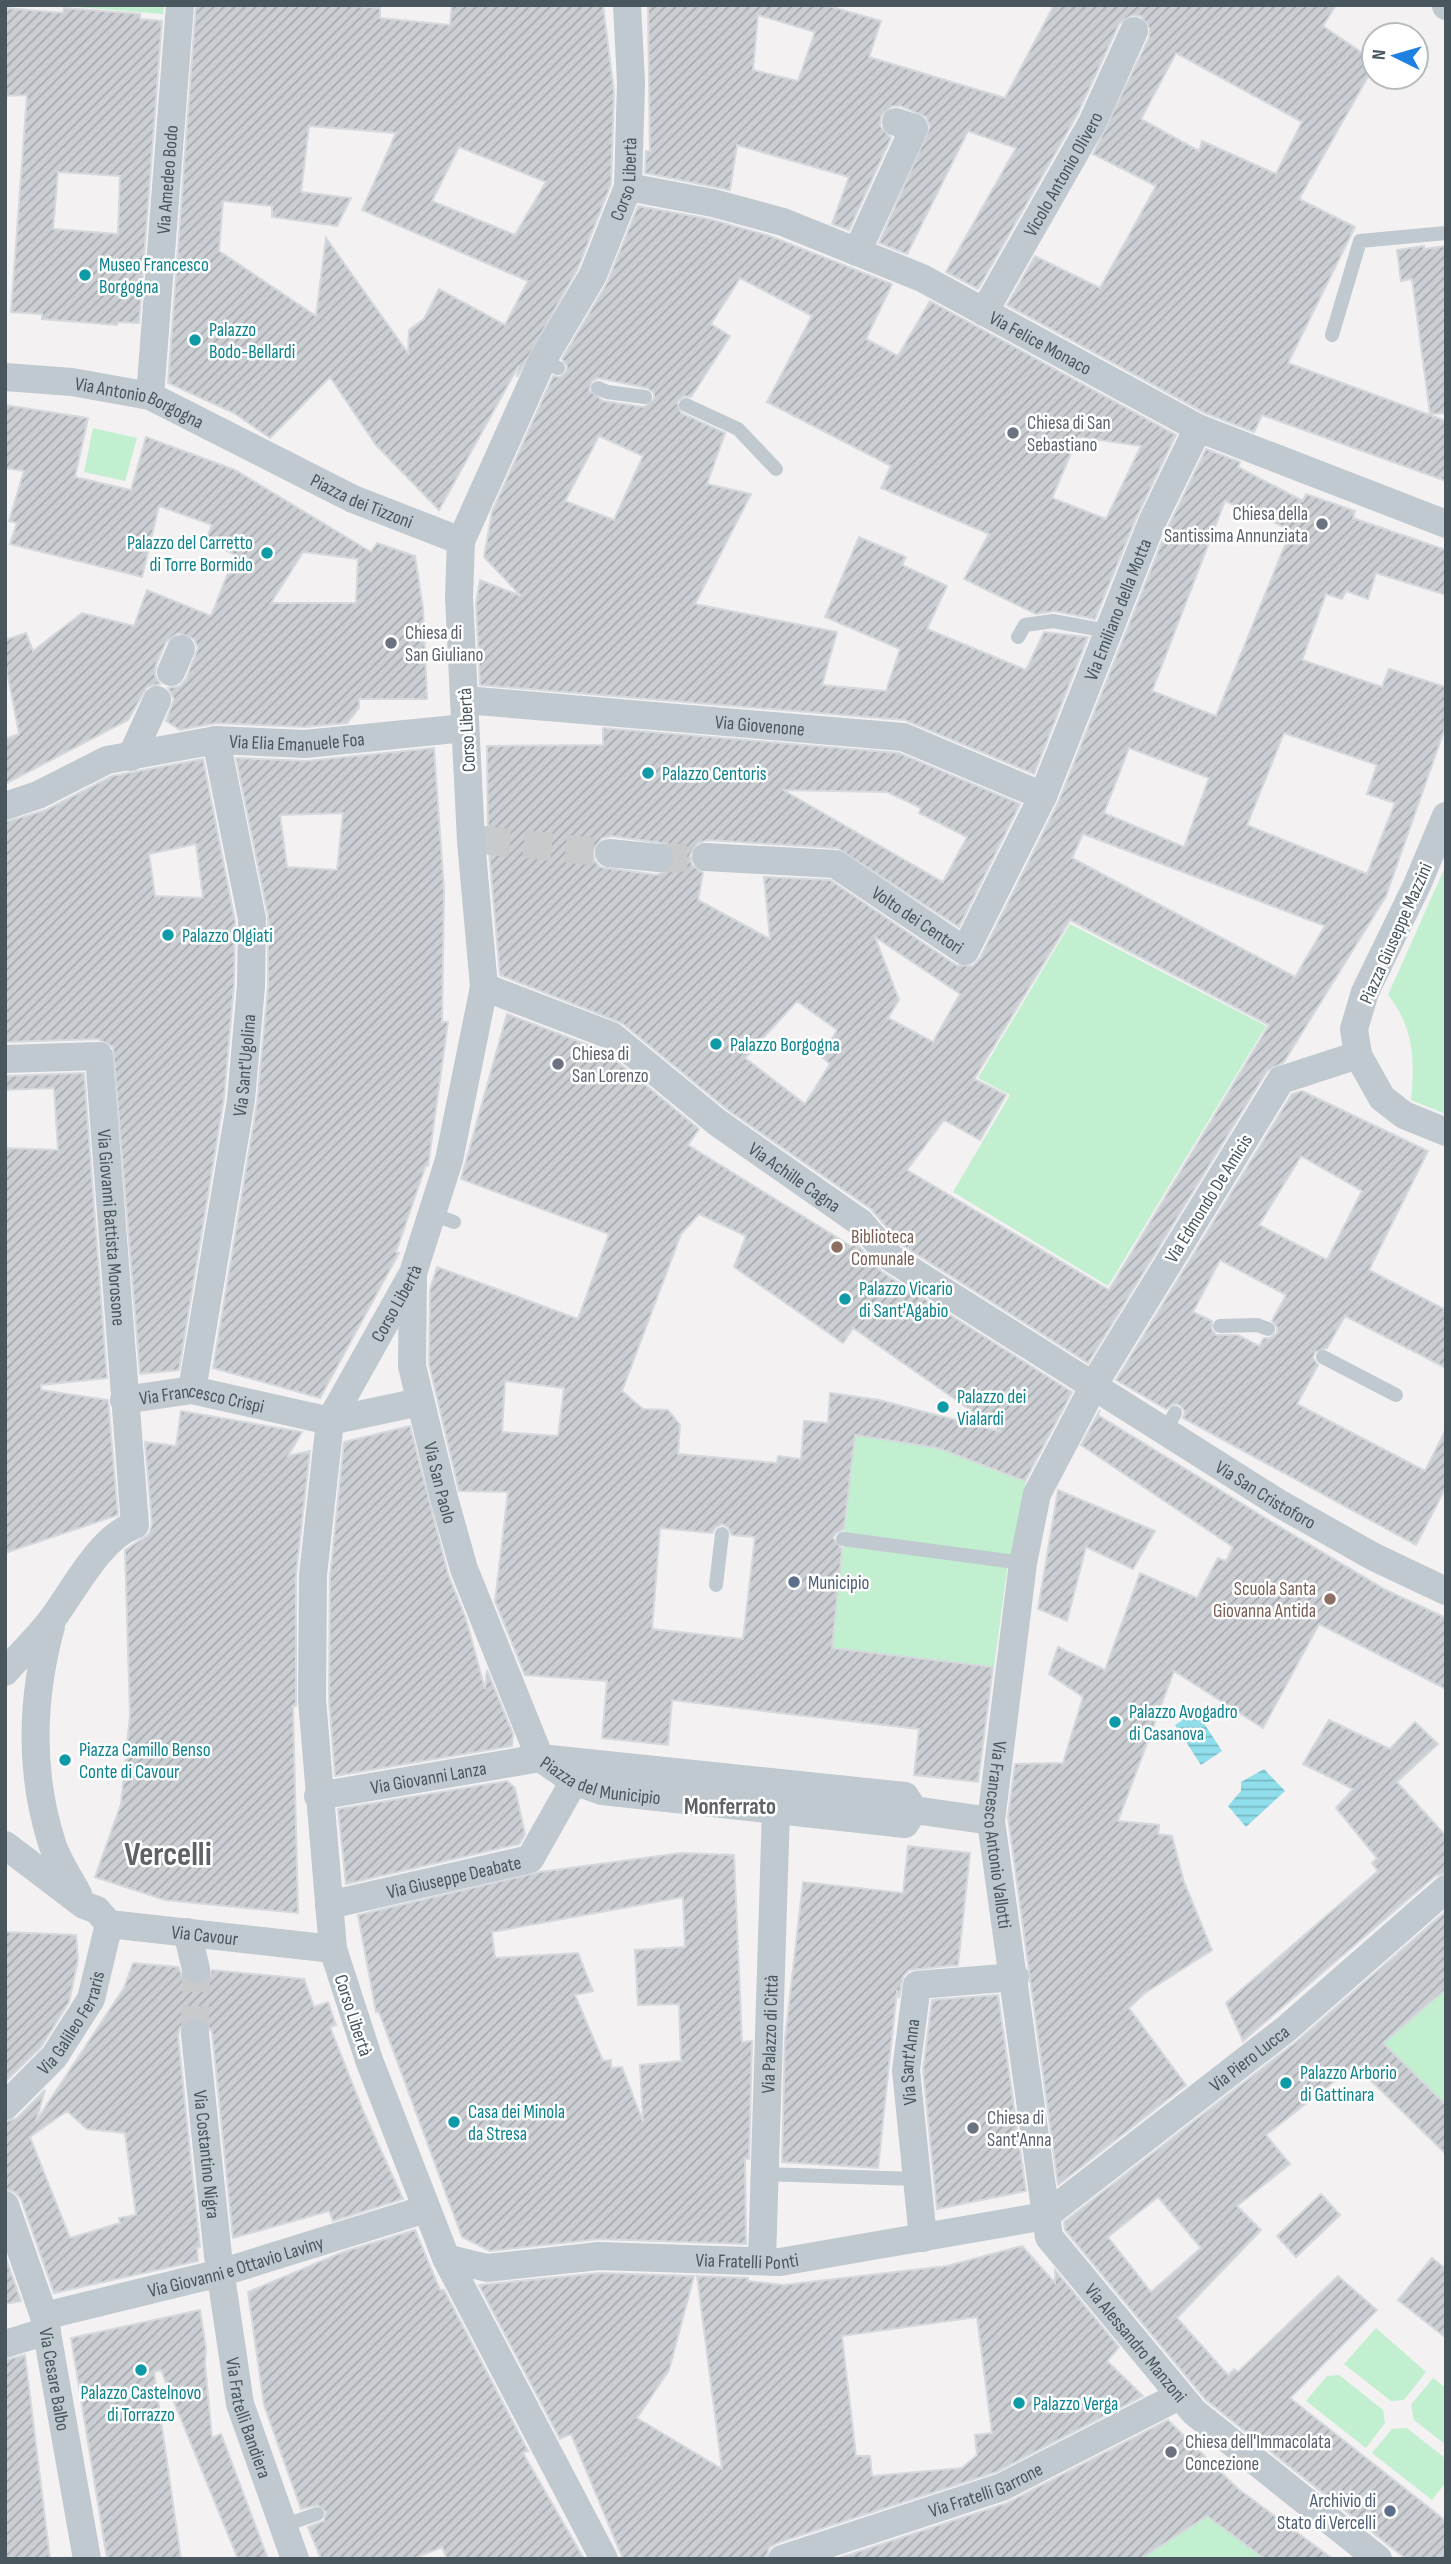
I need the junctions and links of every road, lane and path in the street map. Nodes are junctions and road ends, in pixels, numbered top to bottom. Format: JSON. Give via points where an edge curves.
{"nodes":[{"id":1,"x":180,"y":5,"type":"edge"},
{"id":2,"x":627,"y":5,"type":"edge"},
{"id":3,"x":1135,"y":31,"type":"dead end"},
{"id":4,"x":896,"y":122,"type":"dead end"},
{"id":5,"x":628,"y":187,"type":"junction"},
{"id":6,"x":1446,"y":233,"type":"edge"},
{"id":7,"x":857,"y":252,"type":"junction"},
{"id":8,"x":984,"y":312,"type":"junction"},
{"id":9,"x":1332,"y":335,"type":"dead end"},
{"id":10,"x":5,"y":377,"type":"edge"},
{"id":11,"x":598,"y":388,"type":"dead end"},
{"id":12,"x":150,"y":396,"type":"junction"},
{"id":13,"x":645,"y":397,"type":"dead end"},
{"id":14,"x":686,"y":405,"type":"dead end"},
{"id":15,"x":1198,"y":428,"type":"junction"},
{"id":16,"x":265,"y":454,"type":"joint"},
{"id":17,"x":776,"y":469,"type":"dead end"},
{"id":18,"x":1446,"y":524,"type":"edge"},
{"id":19,"x":461,"y":541,"type":"junction"},
{"id":20,"x":1107,"y":631,"type":"junction"},
{"id":21,"x":1018,"y":637,"type":"dead end"},
{"id":22,"x":157,"y":700,"type":"dead end"},
{"id":23,"x":465,"y":700,"type":"junction"},
{"id":24,"x":466,"y":728,"type":"junction"},
{"id":25,"x":216,"y":740,"type":"junction"},
{"id":26,"x":131,"y":757,"type":"junction"},
{"id":27,"x":1043,"y":796,"type":"junction"},
{"id":28,"x":5,"y":806,"type":"edge"},
{"id":29,"x":1446,"y":816,"type":"edge"},
{"id":30,"x":609,"y":853,"type":"tunnel mouth"},
{"id":31,"x":706,"y":856,"type":"tunnel mouth"},
{"id":32,"x":659,"y":858,"type":"tunnel mouth"},
{"id":33,"x":484,"y":987,"type":"junction"},
{"id":34,"x":1357,"y":1055,"type":"junction"},
{"id":35,"x":5,"y":1059,"type":"edge"},
{"id":36,"x":1446,"y":1132,"type":"edge"},
{"id":37,"x":413,"y":1273,"type":"junction"},
{"id":38,"x":1220,"y":1326,"type":"dead end"},
{"id":39,"x":1268,"y":1329,"type":"dead end"},
{"id":40,"x":1323,"y":1357,"type":"dead end"},
{"id":41,"x":1094,"y":1385,"type":"junction"},
{"id":42,"x":192,"y":1390,"type":"junction"},
{"id":43,"x":1396,"y":1395,"type":"dead end"},
{"id":44,"x":124,"y":1400,"type":"junction"},
{"id":45,"x":419,"y":1402,"type":"junction"},
{"id":46,"x":330,"y":1420,"type":"junction"},
{"id":47,"x":722,"y":1534,"type":"dead end"},
{"id":48,"x":843,"y":1539,"type":"dead end"},
{"id":49,"x":1023,"y":1563,"type":"junction"},
{"id":50,"x":716,"y":1585,"type":"dead end"},
{"id":51,"x":1446,"y":1591,"type":"edge"},
{"id":52,"x":52,"y":1620,"type":"junction"},
{"id":53,"x":5,"y":1672,"type":"edge"},
{"id":54,"x":540,"y":1758,"type":"junction"},
{"id":55,"x":574,"y":1781,"type":"junction"},
{"id":56,"x":318,"y":1796,"type":"junction"},
{"id":57,"x":776,"y":1809,"type":"junction"},
{"id":58,"x":914,"y":1810,"type":"junction"},
{"id":59,"x":991,"y":1821,"type":"junction"},
{"id":60,"x":5,"y":1824,"type":"edge"},
{"id":61,"x":5,"y":1845,"type":"edge"},
{"id":62,"x":1446,"y":1889,"type":"edge"},
{"id":63,"x":84,"y":1905,"type":"junction"},
{"id":64,"x":329,"y":1905,"type":"junction"},
{"id":65,"x":109,"y":1924,"type":"junction"},
{"id":66,"x":187,"y":1933,"type":"junction"},
{"id":67,"x":332,"y":1949,"type":"junction"},
{"id":68,"x":196,"y":1969,"type":"tunnel mouth"},
{"id":69,"x":1015,"y":1977,"type":"junction"},
{"id":70,"x":195,"y":2034,"type":"tunnel mouth"},
{"id":71,"x":5,"y":2106,"type":"edge"},
{"id":72,"x":763,"y":2174,"type":"junction"},
{"id":73,"x":917,"y":2179,"type":"junction"},
{"id":74,"x":5,"y":2205,"type":"edge"},
{"id":75,"x":426,"y":2209,"type":"junction"},
{"id":76,"x":1045,"y":2216,"type":"junction"},
{"id":77,"x":923,"y":2238,"type":"junction"},
{"id":78,"x":446,"y":2258,"type":"junction"},
{"id":79,"x":762,"y":2260,"type":"junction"},
{"id":80,"x":220,"y":2273,"type":"junction"},
{"id":81,"x":46,"y":2324,"type":"junction"},
{"id":82,"x":5,"y":2344,"type":"edge"},
{"id":83,"x":1179,"y":2396,"type":"junction"},
{"id":84,"x":317,"y":2514,"type":"dead end"},
{"id":85,"x":282,"y":2526,"type":"junction"},
{"id":86,"x":88,"y":2559,"type":"edge"},
{"id":87,"x":295,"y":2559,"type":"edge"},
{"id":88,"x":604,"y":2559,"type":"edge"},
{"id":89,"x":782,"y":2559,"type":"edge"},
{"id":90,"x":1378,"y":2559,"type":"edge"}],
"edges":[{"from":1,"to":12,"type":"street","name":"Via Amedeo Bodo"},
{"from":2,"to":5,"type":"street","name":"Corso Libertà","via":[[631,83]]},
{"from":3,"to":8,"type":"street","name":"Vicolo Antonio Olivero","via":[[1092,123]]},
{"from":4,"to":7,"type":"street","via":[[914,128]]},
{"from":5,"to":7,"type":"street","name":"Via Felice Monaco","via":[[783,222]]},
{"from":5,"to":19,"type":"street","name":"Corso Libertà","via":[[593,275]]},
{"from":6,"to":9,"type":"lane","via":[[1360,241]]},
{"from":7,"to":8,"type":"street","name":"Via Felice Monaco","via":[[922,278]]},
{"from":8,"to":15,"type":"street","name":"Via Felice Monaco"},
{"from":10,"to":12,"type":"street","name":"Via Antonio Borgogna","via":[[72,382]]},
{"from":11,"to":13,"type":"lane"},
{"from":12,"to":16,"type":"street","name":"Via Antonio Borgogna"},
{"from":14,"to":17,"type":"lane","via":[[738,429]]},
{"from":15,"to":18,"type":"street","name":"Via Felice Monaco"},
{"from":15,"to":20,"type":"street","name":"Via Emiliano della Motta","via":[[1152,522]]},
{"from":16,"to":19,"type":"street","name":"Piazza dei Tizzoni","via":[[353,499]]},
{"from":19,"to":23,"type":"street","name":"Corso Libertà"},
{"from":20,"to":21,"type":"lane","via":[[1042,621],[1025,625]]},
{"from":20,"to":27,"type":"street","name":"Via Emiliano della Motta"},
{"from":22,"to":26,"type":"street"},
{"from":23,"to":24,"type":"street","name":"Corso Libertà"},
{"from":23,"to":27,"type":"street","name":"Via Giovenone","via":[[903,737]]},
{"from":24,"to":25,"type":"street","name":"Via Elia Emanuele Foa","via":[[305,744]]},
{"from":24,"to":33,"type":"street","name":"Corso Libertà"},
{"from":25,"to":26,"type":"street","name":"Via Elia Emanuele Foa"},
{"from":25,"to":42,"type":"street","name":"Via Sant'Ugolina","via":[[252,919],[251,986],[241,1100]]},
{"from":26,"to":28,"type":"street","name":"Via Elia Emanuele Foa","via":[[107,760],[38,795]]},
{"from":27,"to":31,"type":"street","name":"Volto dei Centori","via":[[965,951],[835,864]]},
{"from":29,"to":34,"type":"street","name":"Piazza Giuseppe Mazzini","via":[[1365,992],[1354,1029]]},
{"from":30,"to":32,"type":"street"},
{"from":33,"to":37,"type":"street","name":"Corso Libertà","via":[[449,1160],[443,1218]]},
{"from":33,"to":41,"type":"street","name":"Via Achille Cagna","via":[[611,1036],[719,1123],[861,1223],[891,1258]]},
{"from":34,"to":36,"type":"street","name":"Piazza Giuseppe Mazzini","via":[[1382,1098],[1404,1115]]},
{"from":34,"to":41,"type":"street","name":"Via Edmondo De Amicis","via":[[1281,1080]]},
{"from":35,"to":44,"type":"street","name":"Via Giovanni Battista Morosone","via":[[99,1056]]},
{"from":37,"to":45,"type":"street","name":"Via San Paolo","via":[[412,1366]]},
{"from":37,"to":46,"type":"street","name":"Corso Libertà"},
{"from":38,"to":39,"type":"lane"},
{"from":40,"to":43,"type":"lane"},
{"from":41,"to":49,"type":"street","name":"Via Francesco Antonio Vallotti","via":[[1037,1494]]},
{"from":41,"to":51,"type":"street","name":"Via San Cristoforo","via":[[1170,1423],[1315,1524]]},
{"from":42,"to":44,"type":"street","name":"Via Francesco Crispi"},
{"from":42,"to":46,"type":"street","name":"Via Francesco Crispi"},
{"from":44,"to":52,"type":"street","name":"Via Francesco Crispi","via":[[135,1525],[124,1529],[82,1574]]},
{"from":45,"to":46,"type":"street"},
{"from":45,"to":54,"type":"street","name":"Via San Paolo","via":[[464,1569]]},
{"from":46,"to":56,"type":"street","name":"Corso Libertà","via":[[313,1574],[312,1700]]},
{"from":47,"to":50,"type":"lane"},
{"from":48,"to":49,"type":"lane"},
{"from":49,"to":59,"type":"street","name":"Via Francesco Antonio Vallotti"},
{"from":52,"to":53,"type":"street"},
{"from":52,"to":63,"type":"street","via":[[41,1662],[34,1723],[38,1786],[51,1843]]},
{"from":54,"to":55,"type":"street","name":"Piazza del Municipio"},
{"from":54,"to":56,"type":"street","name":"Via Giovanni Lanza"},
{"from":54,"to":58,"type":"street","name":"Piazza del Municipio","via":[[905,1796]]},
{"from":55,"to":57,"type":"street","name":"Piazza del Municipio","via":[[602,1791]]},
{"from":55,"to":64,"type":"street","name":"Via Giuseppe Deabate","via":[[530,1859]]},
{"from":56,"to":64,"type":"street","name":"Corso Libertà"},
{"from":57,"to":58,"type":"street","name":"Piazza del Municipio","via":[[905,1824]]},
{"from":57,"to":72,"type":"street","name":"Via Palazzo di Città"},
{"from":58,"to":59,"type":"street","name":"Piazza del Municipio"},
{"from":59,"to":69,"type":"street","name":"Via Francesco Antonio Vallotti"},
{"from":60,"to":63,"type":"street"},
{"from":61,"to":63,"type":"street"},
{"from":62,"to":76,"type":"street","name":"Via Piero Lucca","via":[[1286,2029]]},
{"from":63,"to":65,"type":"street","via":[[97,1910]]},
{"from":64,"to":67,"type":"street","name":"Corso Libertà"},
{"from":65,"to":66,"type":"street","name":"Via Cavour"},
{"from":65,"to":71,"type":"street","name":"Via Galileo Ferraris","via":[[91,1999],[54,2057]]},
{"from":66,"to":67,"type":"street","name":"Via Cavour"},
{"from":66,"to":68,"type":"street"},
{"from":67,"to":75,"type":"street","name":"Corso Libertà"},
{"from":69,"to":73,"type":"street","name":"Via Sant'Anna","via":[[917,1985],[905,2070]]},
{"from":69,"to":76,"type":"street","name":"Via Francesco Antonio Vallotti"},
{"from":70,"to":80,"type":"street","name":"Via Costantino Nigra"},
{"from":72,"to":73,"type":"lane"},
{"from":72,"to":79,"type":"street","name":"Via Palazzo di Città"},
{"from":73,"to":77,"type":"street","name":"Via Sant'Anna"},
{"from":74,"to":81,"type":"street","name":"Via Cesare Balbo"},
{"from":75,"to":78,"type":"street","name":"Corso Libertà"},
{"from":75,"to":80,"type":"street","name":"Via Giovanni e Ottavio Laviny"},
{"from":76,"to":77,"type":"street","name":"Via Fratelli Ponti"},
{"from":76,"to":83,"type":"street","name":"Via Alessandro Manzoni","via":[[1049,2237]]},
{"from":77,"to":79,"type":"street","name":"Via Fratelli Ponti","via":[[791,2261]]},
{"from":78,"to":79,"type":"street","name":"Via Fratelli Ponti","via":[[486,2268],[599,2256]]},
{"from":78,"to":88,"type":"street","name":"Corso Libertà"},
{"from":80,"to":81,"type":"street","name":"Via Giovanni e Ottavio Laviny"},
{"from":80,"to":85,"type":"street","name":"Via Fratelli Bandiera","via":[[240,2404]]},
{"from":81,"to":82,"type":"street","name":"Via Giovanni e Ottavio Laviny"},
{"from":81,"to":86,"type":"street","name":"Via Cesare Balbo"},
{"from":83,"to":89,"type":"street","name":"Via Fratelli Garrone","via":[[1002,2487]]},
{"from":83,"to":90,"type":"street","name":"Via Alessandro Manzoni","via":[[1194,2412],[1354,2529]]},
{"from":84,"to":85,"type":"lane"},
{"from":85,"to":87,"type":"street","name":"Via Fratelli Bandiera"}]}
